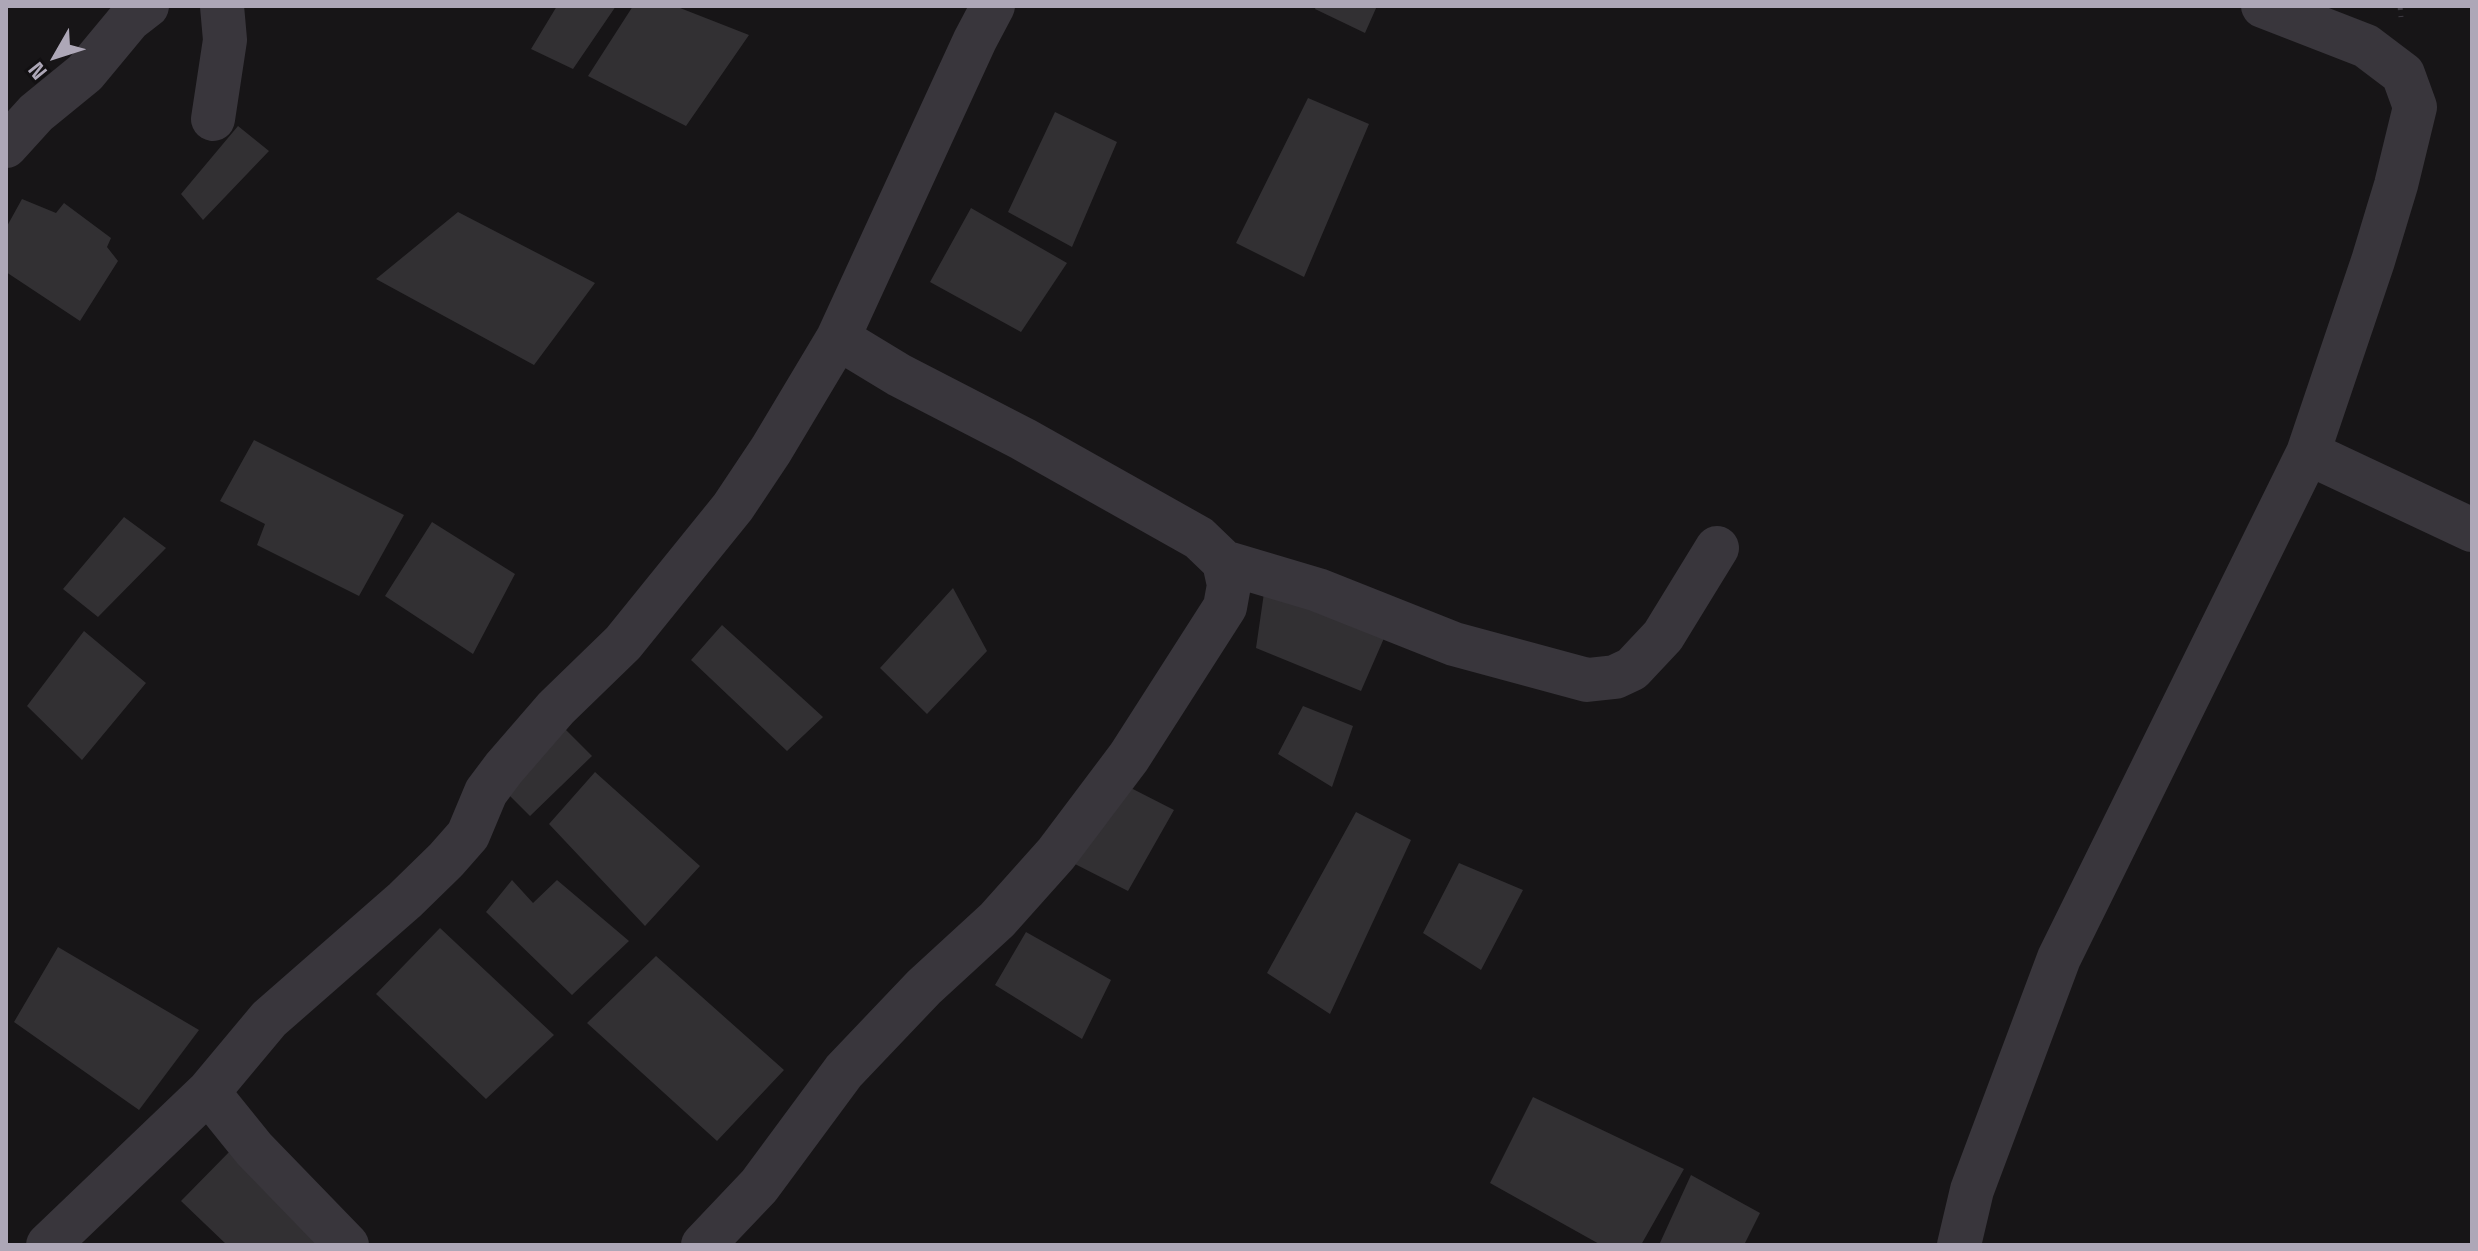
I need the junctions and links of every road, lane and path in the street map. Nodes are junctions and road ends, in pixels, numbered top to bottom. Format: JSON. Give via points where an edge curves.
{"nodes":[{"id":1,"x":147,"y":6,"type":"edge"},
{"id":2,"x":222,"y":6,"type":"edge"},
{"id":3,"x":993,"y":6,"type":"edge"},
{"id":4,"x":2263,"y":6,"type":"edge"},
{"id":5,"x":213,"y":119,"type":"dead end"},
{"id":6,"x":6,"y":146,"type":"edge"},
{"id":7,"x":838,"y":338,"type":"junction"},
{"id":8,"x":2308,"y":453,"type":"junction"},
{"id":9,"x":2472,"y":530,"type":"edge"},
{"id":10,"x":1717,"y":548,"type":"dead end"},
{"id":11,"x":1224,"y":562,"type":"junction"},
{"id":12,"x":208,"y":1092,"type":"junction"},
{"id":13,"x":48,"y":1245,"type":"edge"},
{"id":14,"x":347,"y":1245,"type":"edge"},
{"id":15,"x":703,"y":1245,"type":"edge"},
{"id":16,"x":1959,"y":1245,"type":"edge"}],
"edges":[{"from":1,"to":6,"type":"street"},
{"from":2,"to":5,"type":"street","via":[[225,40]]},
{"from":3,"to":7,"type":"street"},
{"from":4,"to":8,"type":"street","via":[[2366,46],[2403,74],[2415,107],[2373,261]]},
{"from":7,"to":11,"type":"street","via":[[1199,538]]},
{"from":7,"to":12,"type":"street","via":[[733,507],[623,643],[504,768],[486,792],[468,835],[405,900],[269,1019]]},
{"from":8,"to":9,"type":"street"},
{"from":8,"to":16,"type":"street","via":[[2059,958],[1972,1190]]},
{"from":10,"to":11,"type":"street","via":[[1663,636],[1632,669],[1587,680],[1454,644],[1318,590]]},
{"from":11,"to":15,"type":"street","via":[[1229,585],[1225,607],[1129,757],[1056,854],[844,1071],[759,1186]]},
{"from":12,"to":13,"type":"street"},
{"from":12,"to":14,"type":"street","via":[[254,1149]]}]}
